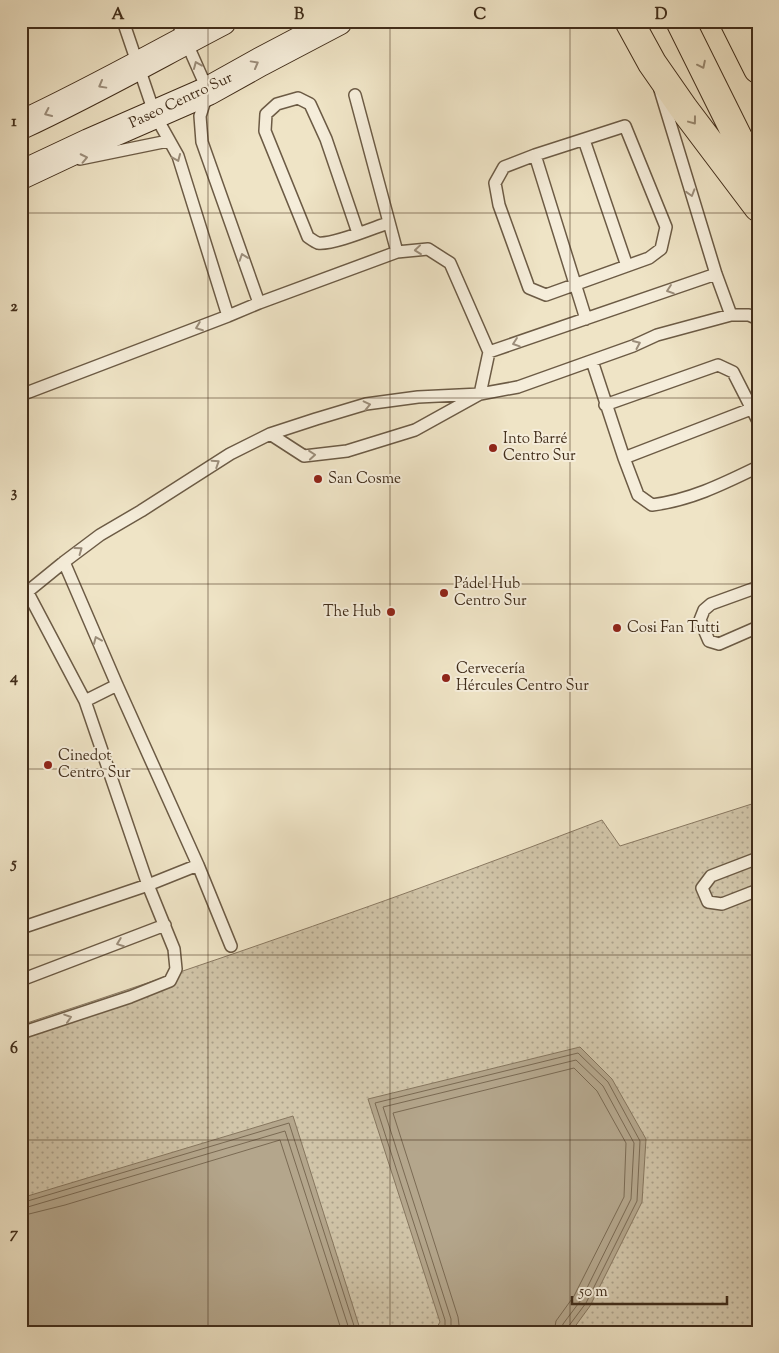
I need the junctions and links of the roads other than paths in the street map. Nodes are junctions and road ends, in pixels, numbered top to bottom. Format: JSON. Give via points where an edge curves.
{"nodes":[{"id":1,"x":122,"y":21,"type":"edge"},
{"id":2,"x":222,"y":21,"type":"edge"},
{"id":3,"x":338,"y":21,"type":"edge"},
{"id":4,"x":629,"y":21,"type":"edge"},
{"id":5,"x":680,"y":21,"type":"edge"},
{"id":6,"x":734,"y":21,"type":"edge"},
{"id":7,"x":181,"y":31,"type":"edge"},
{"id":8,"x":652,"y":62,"type":"junction"},
{"id":9,"x":138,"y":65,"type":"junction"},
{"id":10,"x":758,"y":69,"type":"edge"},
{"id":11,"x":208,"y":91,"type":"junction"},
{"id":12,"x":355,"y":95,"type":"dead end"},
{"id":13,"x":155,"y":115,"type":"junction"},
{"id":14,"x":21,"y":125,"type":"edge"},
{"id":15,"x":584,"y":140,"type":"junction"},
{"id":16,"x":168,"y":141,"type":"junction"},
{"id":17,"x":535,"y":155,"type":"junction"},
{"id":18,"x":29,"y":171,"type":"edge"},
{"id":19,"x":758,"y":178,"type":"edge"},
{"id":20,"x":758,"y":207,"type":"edge"},
{"id":21,"x":388,"y":223,"type":"junction"},
{"id":22,"x":358,"y":233,"type":"junction"},
{"id":23,"x":397,"y":252,"type":"junction"},
{"id":24,"x":627,"y":266,"type":"junction"},
{"id":25,"x":716,"y":274,"type":"junction"},
{"id":26,"x":575,"y":285,"type":"junction"},
{"id":27,"x":259,"y":303,"type":"junction"},
{"id":28,"x":731,"y":315,"type":"junction"},
{"id":29,"x":228,"y":316,"type":"junction"},
{"id":30,"x":586,"y":319,"type":"junction"},
{"id":31,"x":758,"y":319,"type":"edge"},
{"id":32,"x":489,"y":352,"type":"junction"},
{"id":33,"x":592,"y":361,"type":"junction"},
{"id":34,"x":480,"y":394,"type":"junction"},
{"id":35,"x":21,"y":395,"type":"edge"},
{"id":36,"x":605,"y":405,"type":"junction"},
{"id":37,"x":751,"y":409,"type":"junction"},
{"id":38,"x":758,"y":421,"type":"edge"},
{"id":39,"x":270,"y":434,"type":"junction"},
{"id":40,"x":624,"y":458,"type":"junction"},
{"id":41,"x":758,"y":468,"type":"edge"},
{"id":42,"x":64,"y":562,"type":"junction"},
{"id":43,"x":758,"y":587,"type":"edge"},
{"id":44,"x":25,"y":595,"type":"edge"},
{"id":45,"x":758,"y":627,"type":"edge"},
{"id":46,"x":117,"y":685,"type":"junction"},
{"id":47,"x":86,"y":701,"type":"junction"},
{"id":48,"x":758,"y":858,"type":"edge"},
{"id":49,"x":198,"y":865,"type":"junction"},
{"id":50,"x":148,"y":885,"type":"junction"},
{"id":51,"x":758,"y":890,"type":"edge"},
{"id":52,"x":165,"y":925,"type":"junction"},
{"id":53,"x":21,"y":928,"type":"edge"},
{"id":54,"x":231,"y":946,"type":"dead end"},
{"id":55,"x":21,"y":980,"type":"edge"},
{"id":56,"x":21,"y":1033,"type":"edge"}],
"edges":[{"from":1,"to":9,"type":"lane"},
{"from":2,"to":7,"type":"street"},
{"from":11,"to":3,"type":"street","name":"Paseo Centro Sur","one_way":true},
{"from":4,"to":8,"type":"highway"},
{"from":5,"to":19,"type":"highway","one_way":true},
{"from":6,"to":10,"type":"highway"},
{"from":7,"to":9,"type":"street"},
{"from":11,"to":7,"type":"lane","one_way":true},
{"from":8,"to":20,"type":"highway","one_way":true},
{"from":8,"to":25,"type":"lane","one_way":true},
{"from":9,"to":13,"type":"lane"},
{"from":9,"to":14,"type":"street","one_way":true},
{"from":11,"to":13,"type":"street","name":"Paseo Centro Sur"},
{"from":27,"to":11,"type":"lane","one_way":true,"via":[[202,142],[200,116]]},
{"from":12,"to":21,"type":"lane"},
{"from":13,"to":16,"type":"lane"},
{"from":13,"to":18,"type":"street","name":"Paseo Centro Sur"},
{"from":15,"to":17,"type":"lane"},
{"from":15,"to":24,"type":"lane"},
{"from":15,"to":24,"type":"lane","via":[[625,126],[666,227],[661,249],[649,258]]},
{"from":18,"to":16,"type":"lane","one_way":true},
{"from":16,"to":29,"type":"lane","one_way":true,"via":[[178,156]]},
{"from":17,"to":26,"type":"lane"},
{"from":17,"to":26,"type":"lane","via":[[504,167],[495,184],[498,205],[529,288],[546,295]]},
{"from":21,"to":22,"type":"lane"},
{"from":21,"to":23,"type":"lane"},
{"from":22,"to":22,"type":"lane","via":[[328,243],[317,243],[308,237],[265,131],[266,114],[278,104],[298,98],[310,104],[326,139]]},
{"from":23,"to":27,"type":"lane"},
{"from":32,"to":23,"type":"lane","one_way":true,"via":[[450,263],[428,249]]},
{"from":24,"to":26,"type":"lane"},
{"from":25,"to":28,"type":"lane"},
{"from":25,"to":30,"type":"lane","one_way":true},
{"from":26,"to":30,"type":"lane"},
{"from":27,"to":29,"type":"lane"},
{"from":28,"to":31,"type":"lane","via":[[750,315]]},
{"from":33,"to":28,"type":"lane","one_way":true,"via":[[657,335]]},
{"from":29,"to":35,"type":"lane","one_way":true},
{"from":30,"to":32,"type":"lane","one_way":true},
{"from":32,"to":34,"type":"lane"},
{"from":33,"to":34,"type":"lane","via":[[518,387]]},
{"from":33,"to":36,"type":"lane"},
{"from":39,"to":34,"type":"lane","one_way":true,"via":[[366,404]]},
{"from":39,"to":34,"type":"lane","one_way":true,"via":[[304,456],[347,451],[415,430]]},
{"from":36,"to":37,"type":"lane","via":[[718,365],[733,372]]},
{"from":36,"to":40,"type":"lane"},
{"from":37,"to":38,"type":"lane"},
{"from":37,"to":40,"type":"lane"},
{"from":42,"to":39,"type":"lane","one_way":true,"via":[[100,535],[230,454]]},
{"from":40,"to":41,"type":"lane","via":[[638,495],[652,505],[712,490]]},
{"from":42,"to":44,"type":"lane"},
{"from":46,"to":42,"type":"lane","one_way":true},
{"from":43,"to":45,"type":"lane","via":[[711,604],[700,620],[710,642],[719,644]]},
{"from":44,"to":47,"type":"lane"},
{"from":46,"to":47,"type":"lane"},
{"from":46,"to":49,"type":"lane"},
{"from":47,"to":50,"type":"lane"},
{"from":48,"to":51,"type":"lane","via":[[711,876],[702,888],[708,902],[722,904]]},
{"from":49,"to":50,"type":"lane"},
{"from":49,"to":54,"type":"lane"},
{"from":50,"to":52,"type":"lane"},
{"from":50,"to":53,"type":"lane"},
{"from":52,"to":55,"type":"lane","one_way":true},
{"from":56,"to":52,"type":"lane","one_way":true,"via":[[170,981],[176,970],[174,949]]}]}
